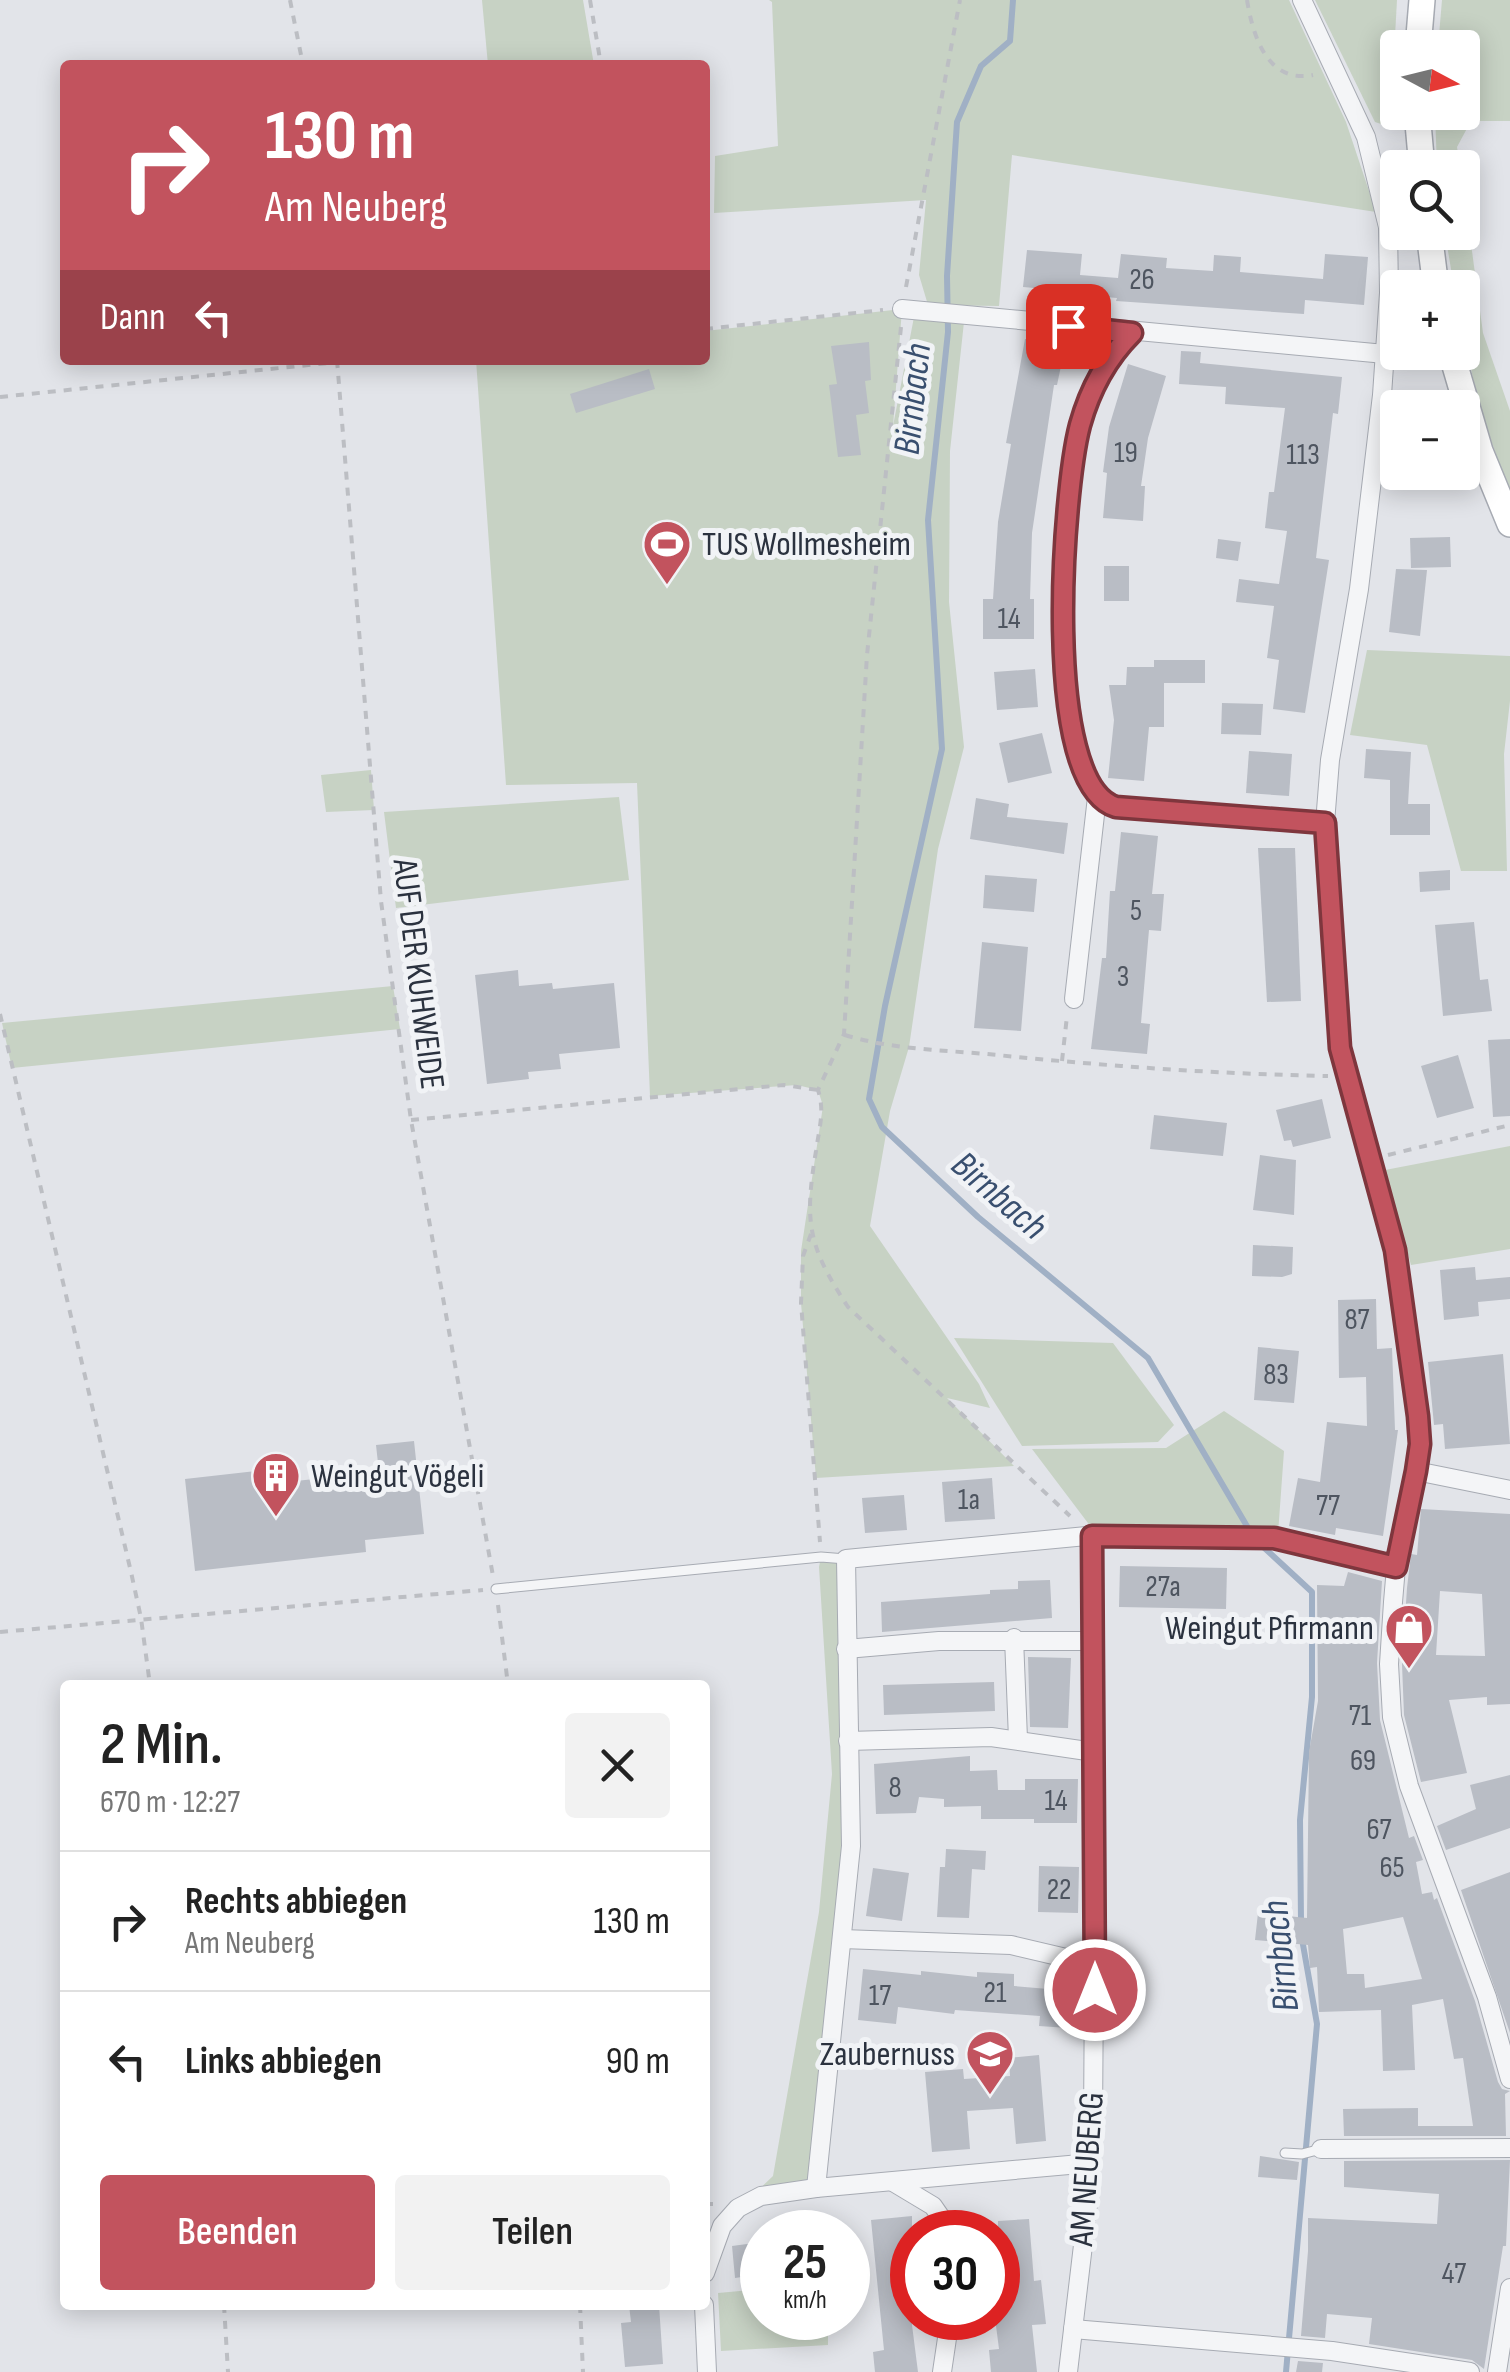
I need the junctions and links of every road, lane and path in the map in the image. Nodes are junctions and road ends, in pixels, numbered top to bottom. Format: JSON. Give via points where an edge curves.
{"nodes":[{"id":1,"x":290,"y":0,"type":"edge"},
{"id":2,"x":590,"y":0,"type":"edge"},
{"id":3,"x":960,"y":0,"type":"edge"},
{"id":4,"x":1247,"y":0,"type":"edge"},
{"id":5,"x":1302,"y":0,"type":"edge"},
{"id":6,"x":1422,"y":0,"type":"edge"},
{"id":7,"x":1420,"y":30,"type":"edge"},
{"id":8,"x":302,"y":60,"type":"edge"},
{"id":9,"x":600,"y":60,"type":"edge"},
{"id":10,"x":1336,"y":70,"type":"junction"},
{"id":11,"x":1389,"y":270,"type":"edge"},
{"id":12,"x":902,"y":309,"type":"junction"},
{"id":13,"x":710,"y":328,"type":"edge"},
{"id":14,"x":1132,"y":333,"type":"junction"},
{"id":15,"x":1380,"y":354,"type":"edge"},
{"id":16,"x":300,"y":365,"type":"edge"},
{"id":17,"x":337,"y":365,"type":"edge"},
{"id":18,"x":1383,"y":370,"type":"edge"},
{"id":19,"x":1455,"y":370,"type":"edge"},
{"id":20,"x":0,"y":397,"type":"edge"},
{"id":21,"x":1510,"y":524,"type":"edge"},
{"id":22,"x":1096,"y":796,"type":"junction"},
{"id":23,"x":1325,"y":823,"type":"junction"},
{"id":24,"x":1074,"y":999,"type":"joint"},
{"id":25,"x":0,"y":1014,"type":"edge"},
{"id":26,"x":844,"y":1034,"type":"junction"},
{"id":27,"x":1062,"y":1061,"type":"junction"},
{"id":28,"x":1348,"y":1076,"type":"junction"},
{"id":29,"x":818,"y":1090,"type":"junction"},
{"id":30,"x":412,"y":1120,"type":"junction"},
{"id":31,"x":1510,"y":1126,"type":"edge"},
{"id":32,"x":1370,"y":1159,"type":"junction"},
{"id":33,"x":811,"y":1234,"type":"junction"},
{"id":34,"x":1416,"y":1471,"type":"junction"},
{"id":35,"x":1510,"y":1490,"type":"edge"},
{"id":36,"x":1092,"y":1536,"type":"junction"},
{"id":37,"x":821,"y":1557,"type":"junction"},
{"id":38,"x":846,"y":1559,"type":"junction"},
{"id":39,"x":1396,"y":1567,"type":"junction"},
{"id":40,"x":496,"y":1589,"type":"junction"},
{"id":41,"x":141,"y":1618,"type":"junction"},
{"id":42,"x":0,"y":1632,"type":"edge"},
{"id":43,"x":1014,"y":1638,"type":"junction"},
{"id":44,"x":1091,"y":1640,"type":"junction"},
{"id":45,"x":846,"y":1649,"type":"junction"},
{"id":46,"x":149,"y":1680,"type":"edge"},
{"id":47,"x":507,"y":1680,"type":"edge"},
{"id":48,"x":1018,"y":1740,"type":"junction"},
{"id":49,"x":848,"y":1741,"type":"junction"},
{"id":50,"x":1094,"y":1752,"type":"junction"},
{"id":51,"x":842,"y":1939,"type":"junction"},
{"id":52,"x":1096,"y":1965,"type":"junction"},
{"id":53,"x":1510,"y":2079,"type":"edge"},
{"id":54,"x":1510,"y":2148,"type":"edge"},
{"id":55,"x":1321,"y":2149,"type":"joint"},
{"id":56,"x":1285,"y":2153,"type":"dead end"},
{"id":57,"x":1091,"y":2163,"type":"junction"},
{"id":58,"x":892,"y":2182,"type":"junction"},
{"id":59,"x":816,"y":2188,"type":"junction"},
{"id":60,"x":936,"y":2210,"type":"edge"},
{"id":61,"x":710,"y":2258,"type":"edge"},
{"id":62,"x":1510,"y":2288,"type":"edge"},
{"id":63,"x":224,"y":2310,"type":"edge"},
{"id":64,"x":580,"y":2310,"type":"edge"},
{"id":65,"x":704,"y":2310,"type":"edge"},
{"id":66,"x":1072,"y":2329,"type":"junction"},
{"id":67,"x":947,"y":2340,"type":"edge"},
{"id":68,"x":228,"y":2372,"type":"edge"},
{"id":69,"x":584,"y":2372,"type":"edge"},
{"id":70,"x":708,"y":2372,"type":"edge"},
{"id":71,"x":942,"y":2372,"type":"edge"},
{"id":72,"x":1068,"y":2372,"type":"edge"},
{"id":73,"x":1470,"y":2372,"type":"edge"},
{"id":74,"x":1496,"y":2372,"type":"edge"}],
"edges":[{"from":1,"to":8,"type":"path"},
{"from":2,"to":9,"type":"path"},
{"from":3,"to":12,"type":"path"},
{"from":4,"to":10,"type":"path","via":[[1271,65],[1305,76]]},
{"from":5,"to":10,"type":"street"},
{"from":6,"to":7,"type":"main road"},
{"from":10,"to":11,"type":"street","via":[[1374,161]]},
{"from":12,"to":13,"type":"path"},
{"from":12,"to":14,"type":"street"},
{"from":12,"to":26,"type":"path","via":[[867,655]]},
{"from":14,"to":15,"type":"street"},
{"from":14,"to":22,"type":"street","via":[[1106,364],[1087,403],[1066,532],[1068,708],[1079,766]]},
{"from":16,"to":20,"type":"path"},
{"from":17,"to":30,"type":"path","name":"AUF DER KUHWEIDE","via":[[381,901]]},
{"from":18,"to":23,"type":"street"},
{"from":19,"to":21,"type":"main road"},
{"from":22,"to":23,"type":"street","via":[[1128,810]]},
{"from":22,"to":24,"type":"street"},
{"from":23,"to":28,"type":"street","via":[[1337,1020]]},
{"from":24,"to":27,"type":"path"},
{"from":25,"to":41,"type":"path"},
{"from":26,"to":27,"type":"path"},
{"from":26,"to":29,"type":"path"},
{"from":27,"to":28,"type":"path"},
{"from":28,"to":32,"type":"street"},
{"from":29,"to":30,"type":"path","via":[[784,1085]]},
{"from":29,"to":33,"type":"path","via":[[823,1106],[809,1190]]},
{"from":30,"to":40,"type":"path","name":"AUF DER KUHWEIDE"},
{"from":31,"to":32,"type":"path"},
{"from":32,"to":34,"type":"street","via":[[1405,1303],[1420,1444]]},
{"from":33,"to":36,"type":"path","via":[[822,1268],[848,1307]]},
{"from":33,"to":37,"type":"path","via":[[801,1303]]},
{"from":34,"to":35,"type":"street"},
{"from":34,"to":39,"type":"street"},
{"from":36,"to":38,"type":"street"},
{"from":36,"to":39,"type":"street","via":[[1249,1536]]},
{"from":36,"to":44,"type":"street","name":"AM NEUBERG"},
{"from":37,"to":38,"type":"lane"},
{"from":37,"to":40,"type":"lane"},
{"from":38,"to":45,"type":"street"},
{"from":39,"to":53,"type":"street","via":[[1389,1690],[1396,1742]]},
{"from":40,"to":41,"type":"path"},
{"from":40,"to":47,"type":"path","name":"AUF DER KUHWEIDE"},
{"from":41,"to":42,"type":"path"},
{"from":41,"to":46,"type":"path"},
{"from":43,"to":44,"type":"street"},
{"from":43,"to":45,"type":"street"},
{"from":43,"to":48,"type":"street"},
{"from":44,"to":50,"type":"street","name":"AM NEUBERG"},
{"from":45,"to":49,"type":"street"},
{"from":48,"to":49,"type":"street"},
{"from":48,"to":50,"type":"street"},
{"from":49,"to":51,"type":"street","via":[[851,1846]]},
{"from":50,"to":52,"type":"street","name":"AM NEUBERG"},
{"from":51,"to":52,"type":"street","via":[[1011,1945]]},
{"from":51,"to":59,"type":"street"},
{"from":52,"to":57,"type":"street","name":"AM NEUBERG"},
{"from":54,"to":55,"type":"street"},
{"from":55,"to":56,"type":"lane"},
{"from":57,"to":58,"type":"street"},
{"from":57,"to":66,"type":"street","name":"AM NEUBERG"},
{"from":58,"to":59,"type":"street"},
{"from":58,"to":60,"type":"street"},
{"from":59,"to":61,"type":"street","via":[[761,2196],[738,2208]]},
{"from":62,"to":74,"type":"street"},
{"from":63,"to":68,"type":"path"},
{"from":64,"to":69,"type":"path"},
{"from":65,"to":70,"type":"street"},
{"from":66,"to":72,"type":"street","name":"AM NEUBERG"},
{"from":66,"to":73,"type":"street","via":[[1300,2348]]},
{"from":67,"to":71,"type":"street"}]}
